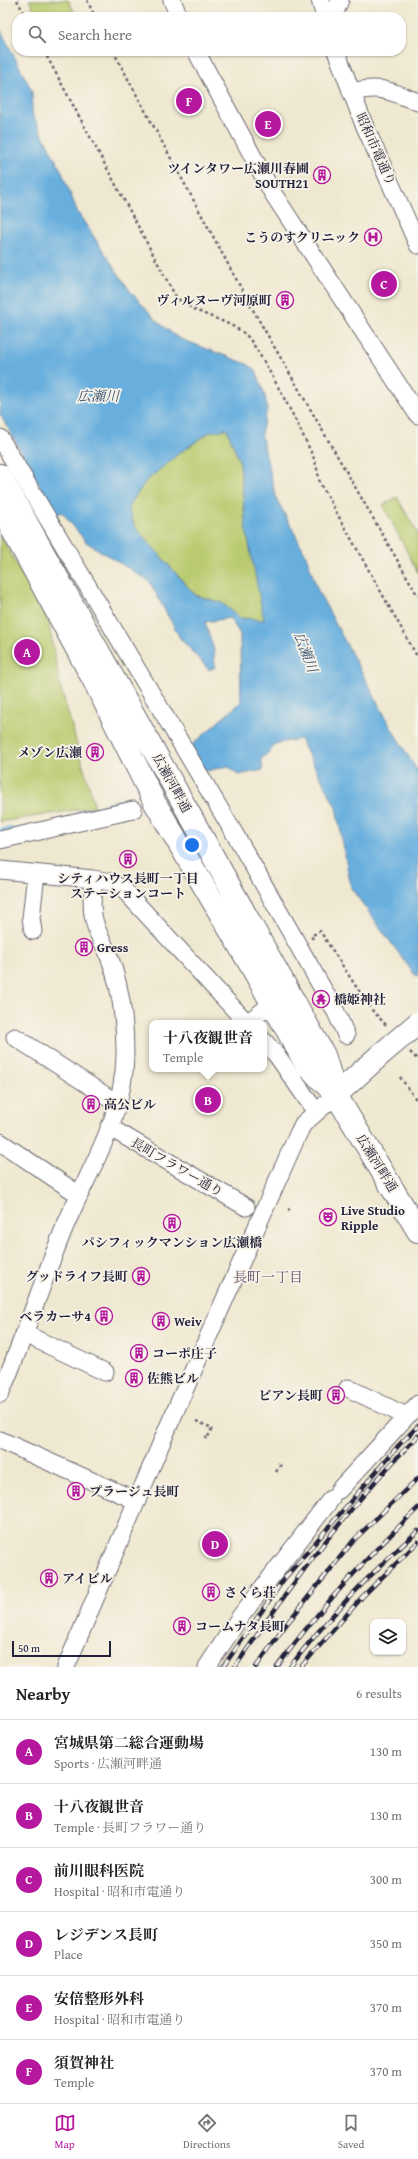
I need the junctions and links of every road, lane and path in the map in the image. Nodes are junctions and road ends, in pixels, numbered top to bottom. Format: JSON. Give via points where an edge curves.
{"nodes":[{"id":1,"x":17,"y":0,"type":"edge"},
{"id":2,"x":87,"y":0,"type":"edge"},
{"id":3,"x":172,"y":0,"type":"edge"},
{"id":4,"x":320,"y":0,"type":"edge"},
{"id":5,"x":340,"y":0,"type":"edge"},
{"id":6,"x":23,"y":12,"type":"edge"},
{"id":7,"x":93,"y":12,"type":"edge"},
{"id":8,"x":178,"y":12,"type":"edge"},
{"id":9,"x":324,"y":12,"type":"edge"},
{"id":10,"x":335,"y":12,"type":"edge"},
{"id":11,"x":47,"y":56,"type":"edge"},
{"id":12,"x":116,"y":56,"type":"edge"},
{"id":13,"x":199,"y":56,"type":"edge"},
{"id":14,"x":338,"y":56,"type":"edge"},
{"id":15,"x":351,"y":92,"type":"junction"},
{"id":16,"x":418,"y":102,"type":"edge"},
{"id":17,"x":418,"y":245,"type":"edge"},
{"id":18,"x":418,"y":415,"type":"edge"},
{"id":19,"x":0,"y":438,"type":"edge"},
{"id":20,"x":0,"y":475,"type":"edge"},
{"id":21,"x":0,"y":507,"type":"edge"},
{"id":22,"x":418,"y":596,"type":"edge"},
{"id":23,"x":418,"y":658,"type":"edge"},
{"id":24,"x":133,"y":810,"type":"dead end"},
{"id":25,"x":0,"y":840,"type":"edge"},
{"id":26,"x":0,"y":870,"type":"edge"},
{"id":27,"x":36,"y":874,"type":"junction"},
{"id":28,"x":93,"y":879,"type":"junction"},
{"id":29,"x":33,"y":931,"type":"dead end"},
{"id":30,"x":315,"y":943,"type":"dead end"},
{"id":31,"x":272,"y":1004,"type":"junction"},
{"id":32,"x":244,"y":1020,"type":"edge"},
{"id":33,"x":251,"y":1020,"type":"edge"},
{"id":34,"x":418,"y":1023,"type":"edge"},
{"id":35,"x":391,"y":1031,"type":"dead end"},
{"id":36,"x":346,"y":1035,"type":"dead end"},
{"id":37,"x":15,"y":1037,"type":"dead end"},
{"id":38,"x":267,"y":1044,"type":"edge"},
{"id":39,"x":407,"y":1048,"type":"dead end"},
{"id":40,"x":418,"y":1060,"type":"edge"},
{"id":41,"x":400,"y":1077,"type":"dead end"},
{"id":42,"x":336,"y":1095,"type":"junction"},
{"id":43,"x":418,"y":1102,"type":"edge"},
{"id":44,"x":118,"y":1104,"type":"junction"},
{"id":45,"x":316,"y":1112,"type":"junction"},
{"id":46,"x":109,"y":1127,"type":"junction"},
{"id":47,"x":0,"y":1142,"type":"edge"},
{"id":48,"x":78,"y":1194,"type":"junction"},
{"id":49,"x":246,"y":1207,"type":"dead end"},
{"id":50,"x":418,"y":1232,"type":"edge"},
{"id":51,"x":26,"y":1334,"type":"junction"},
{"id":52,"x":105,"y":1372,"type":"dead end"},
{"id":53,"x":348,"y":1388,"type":"dead end"},
{"id":54,"x":1,"y":1389,"type":"edge"},
{"id":55,"x":418,"y":1404,"type":"edge"},
{"id":56,"x":406,"y":1416,"type":"junction"},
{"id":57,"x":196,"y":1421,"type":"dead end"},
{"id":58,"x":207,"y":1438,"type":"dead end"},
{"id":59,"x":0,"y":1440,"type":"edge"},
{"id":60,"x":278,"y":1463,"type":"dead end"},
{"id":61,"x":276,"y":1472,"type":"dead end"},
{"id":62,"x":137,"y":1501,"type":"junction"},
{"id":63,"x":66,"y":1667,"type":"edge"},
{"id":64,"x":207,"y":1667,"type":"edge"}],
"edges":[{"from":1,"to":6,"type":"path"},
{"from":2,"to":7,"type":"path"},
{"from":3,"to":8,"type":"street"},
{"from":4,"to":9,"type":"street"},
{"from":5,"to":10,"type":"street"},
{"from":11,"to":23,"type":"path","via":[[176,297],[188,307],[235,327],[247,335],[259,354],[314,459],[320,483]]},
{"from":12,"to":22,"type":"path","via":[[249,303]]},
{"from":13,"to":18,"type":"street","via":[[272,192]]},
{"from":14,"to":15,"type":"street","name":"昭和市電通り"},
{"from":15,"to":16,"type":"street","via":[[383,88]]},
{"from":15,"to":17,"type":"street","name":"昭和市電通り"},
{"from":19,"to":36,"type":"street","via":[[240,843],[336,1012]]},
{"from":20,"to":42,"type":"main road","name":"広瀬河畔通","via":[[324,1055]]},
{"from":21,"to":31,"type":"main road","name":"広瀬河畔通","via":[[89,672],[155,803]]},
{"from":24,"to":25,"type":"street"},
{"from":26,"to":27,"type":"street"},
{"from":27,"to":28,"type":"street"},
{"from":27,"to":29,"type":"street","via":[[31,918]]},
{"from":28,"to":32,"type":"street","via":[[111,882],[124,890]]},
{"from":28,"to":44,"type":"street","via":[[92,914],[119,990],[123,1016],[124,1079]]},
{"from":30,"to":35,"type":"path","via":[[312,936],[320,931],[370,1008]]},
{"from":31,"to":33,"type":"street"},
{"from":31,"to":42,"type":"main road","name":"広瀬河畔通","via":[[306,1064]]},
{"from":34,"to":42,"type":"main road","bridge":true},
{"from":37,"to":44,"type":"street"},
{"from":38,"to":45,"type":"street"},
{"from":39,"to":40,"type":"path"},
{"from":41,"to":43,"type":"path"},
{"from":42,"to":45,"type":"street"},
{"from":42,"to":50,"type":"main road","name":"広瀬河畔通"},
{"from":44,"to":46,"type":"street"},
{"from":45,"to":62,"type":"street","via":[[303,1124],[298,1134]]},
{"from":46,"to":48,"type":"street"},
{"from":46,"to":49,"type":"street","name":"長町フラワー通り"},
{"from":47,"to":48,"type":"street"},
{"from":48,"to":51,"type":"street","via":[[60,1236]]},
{"from":51,"to":52,"type":"street"},
{"from":51,"to":54,"type":"street"},
{"from":53,"to":56,"type":"street"},
{"from":55,"to":56,"type":"street"},
{"from":56,"to":64,"type":"street","via":[[335,1495],[240,1617]]},
{"from":57,"to":58,"type":"path","via":[[212,1428]]},
{"from":59,"to":62,"type":"street"},
{"from":60,"to":61,"type":"path","via":[[280,1464]]},
{"from":62,"to":63,"type":"street"}]}
